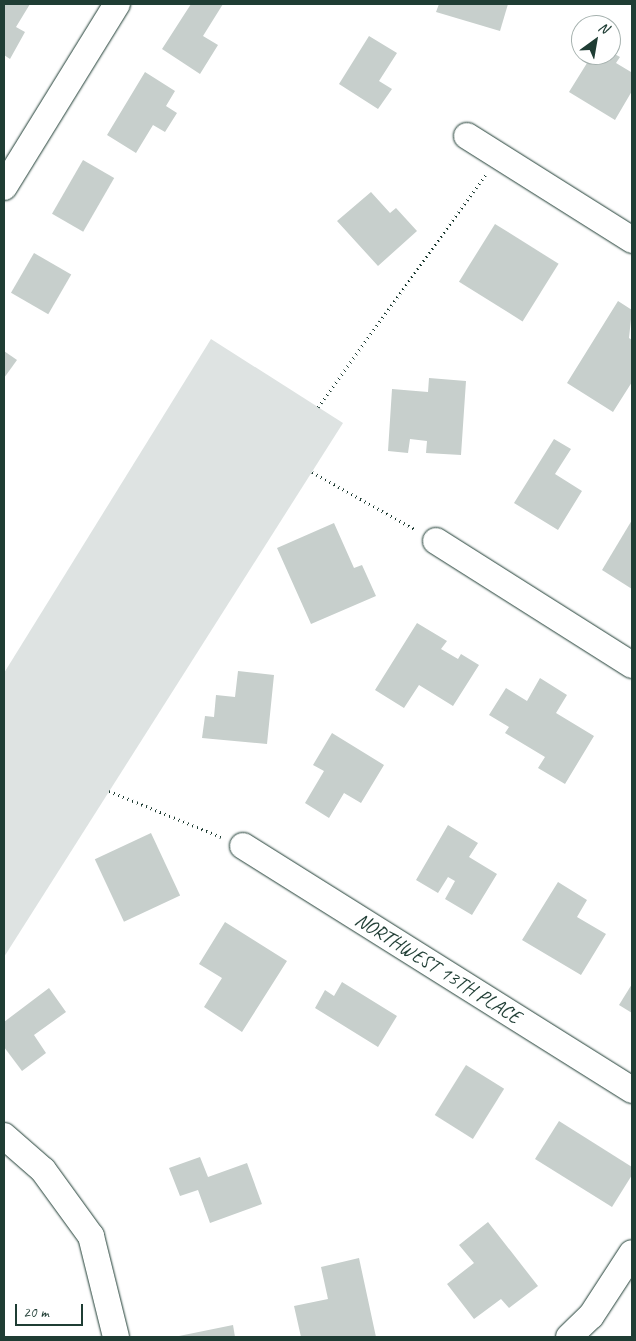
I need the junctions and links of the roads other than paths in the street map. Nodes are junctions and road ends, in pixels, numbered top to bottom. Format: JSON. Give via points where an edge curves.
{"nodes":[{"id":1,"x":117,"y":4,"type":"edge"},
{"id":2,"x":467,"y":136,"type":"dead end"},
{"id":3,"x":4,"y":187,"type":"edge"},
{"id":4,"x":632,"y":240,"type":"edge"},
{"id":5,"x":436,"y":541,"type":"road end"},
{"id":6,"x":632,"y":665,"type":"edge"},
{"id":7,"x":243,"y":846,"type":"road end"},
{"id":8,"x":632,"y":1090,"type":"edge"},
{"id":9,"x":4,"y":1136,"type":"edge"},
{"id":10,"x":632,"y":1253,"type":"edge"},
{"id":11,"x":116,"y":1337,"type":"edge"},
{"id":12,"x":569,"y":1337,"type":"edge"}],
"edges":[{"from":1,"to":3,"type":"street"},
{"from":2,"to":4,"type":"street"},
{"from":5,"to":6,"type":"street"},
{"from":7,"to":8,"type":"street","name":"NORTHWEST 13TH PLACE"},
{"from":9,"to":11,"type":"street","via":[[43,1170],[91,1236]]},
{"from":10,"to":12,"type":"street","via":[[591,1316]]}]}
